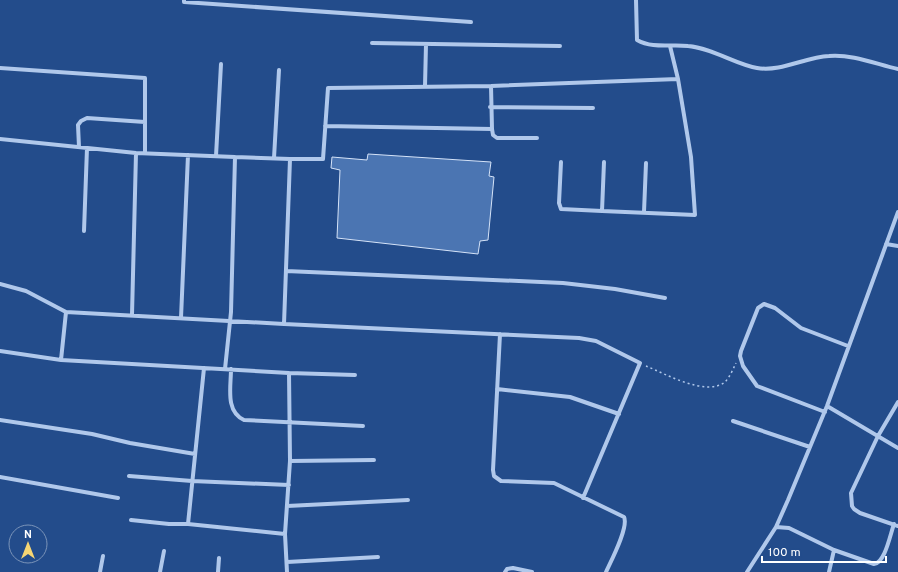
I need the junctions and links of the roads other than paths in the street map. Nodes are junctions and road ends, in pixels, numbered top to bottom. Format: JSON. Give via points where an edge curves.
{"nodes":[{"id":1,"x":184,"y":0,"type":"edge"},
{"id":2,"x":636,"y":0,"type":"edge"},
{"id":3,"x":471,"y":22,"type":"dead end"},
{"id":4,"x":372,"y":43,"type":"dead end"},
{"id":5,"x":426,"y":44,"type":"junction"},
{"id":6,"x":560,"y":46,"type":"dead end"},
{"id":7,"x":670,"y":46,"type":"junction"},
{"id":8,"x":221,"y":64,"type":"dead end"},
{"id":9,"x":0,"y":68,"type":"edge"},
{"id":10,"x":898,"y":69,"type":"edge"},
{"id":11,"x":279,"y":70,"type":"dead end"},
{"id":12,"x":678,"y":79,"type":"junction"},
{"id":13,"x":425,"y":86,"type":"junction"},
{"id":14,"x":491,"y":86,"type":"junction"},
{"id":15,"x":490,"y":107,"type":"junction"},
{"id":16,"x":593,"y":108,"type":"dead end"},
{"id":17,"x":145,"y":122,"type":"junction"},
{"id":18,"x":325,"y":126,"type":"junction"},
{"id":19,"x":492,"y":129,"type":"junction"},
{"id":20,"x":537,"y":138,"type":"dead end"},
{"id":21,"x":0,"y":139,"type":"edge"},
{"id":22,"x":79,"y":147,"type":"junction"},
{"id":23,"x":87,"y":148,"type":"junction"},
{"id":24,"x":136,"y":153,"type":"junction"},
{"id":25,"x":145,"y":153,"type":"junction"},
{"id":26,"x":188,"y":155,"type":"junction"},
{"id":27,"x":216,"y":156,"type":"junction"},
{"id":28,"x":235,"y":157,"type":"junction"},
{"id":29,"x":274,"y":158,"type":"junction"},
{"id":30,"x":290,"y":159,"type":"junction"},
{"id":31,"x":561,"y":162,"type":"dead end"},
{"id":32,"x":604,"y":162,"type":"dead end"},
{"id":33,"x":646,"y":163,"type":"dead end"},
{"id":34,"x":602,"y":211,"type":"junction"},
{"id":35,"x":644,"y":212,"type":"junction"},
{"id":36,"x":898,"y":212,"type":"edge"},
{"id":37,"x":84,"y":230,"type":"dead end"},
{"id":38,"x":886,"y":244,"type":"junction"},
{"id":39,"x":898,"y":246,"type":"edge"},
{"id":40,"x":286,"y":271,"type":"junction"},
{"id":41,"x":0,"y":284,"type":"edge"},
{"id":42,"x":665,"y":298,"type":"dead end"},
{"id":43,"x":66,"y":312,"type":"junction"},
{"id":44,"x":132,"y":315,"type":"junction"},
{"id":45,"x":181,"y":318,"type":"junction"},
{"id":46,"x":230,"y":320,"type":"junction"},
{"id":47,"x":284,"y":324,"type":"junction"},
{"id":48,"x":500,"y":334,"type":"junction"},
{"id":49,"x":848,"y":346,"type":"junction"},
{"id":50,"x":0,"y":351,"type":"edge"},
{"id":51,"x":61,"y":360,"type":"junction"},
{"id":52,"x":204,"y":368,"type":"junction"},
{"id":53,"x":225,"y":369,"type":"junction"},
{"id":54,"x":231,"y":369,"type":"junction"},
{"id":55,"x":289,"y":373,"type":"junction"},
{"id":56,"x":355,"y":374,"type":"dead end"},
{"id":57,"x":497,"y":389,"type":"junction"},
{"id":58,"x":898,"y":402,"type":"edge"},
{"id":59,"x":827,"y":406,"type":"junction"},
{"id":60,"x":825,"y":412,"type":"junction"},
{"id":61,"x":619,"y":414,"type":"junction"},
{"id":62,"x":0,"y":420,"type":"edge"},
{"id":63,"x":733,"y":421,"type":"dead end"},
{"id":64,"x":290,"y":424,"type":"junction"},
{"id":65,"x":363,"y":426,"type":"dead end"},
{"id":66,"x":878,"y":436,"type":"junction"},
{"id":67,"x":810,"y":447,"type":"junction"},
{"id":68,"x":898,"y":448,"type":"edge"},
{"id":69,"x":195,"y":454,"type":"junction"},
{"id":70,"x":374,"y":460,"type":"dead end"},
{"id":71,"x":290,"y":461,"type":"junction"},
{"id":72,"x":129,"y":476,"type":"dead end"},
{"id":73,"x":0,"y":477,"type":"edge"},
{"id":74,"x":192,"y":481,"type":"junction"},
{"id":75,"x":289,"y":485,"type":"junction"},
{"id":76,"x":118,"y":498,"type":"dead end"},
{"id":77,"x":583,"y":498,"type":"junction"},
{"id":78,"x":408,"y":500,"type":"dead end"},
{"id":79,"x":287,"y":506,"type":"junction"},
{"id":80,"x":131,"y":520,"type":"dead end"},
{"id":81,"x":188,"y":524,"type":"junction"},
{"id":82,"x":896,"y":525,"type":"edge"},
{"id":83,"x":776,"y":527,"type":"junction"},
{"id":84,"x":285,"y":534,"type":"junction"},
{"id":85,"x":834,"y":550,"type":"junction"},
{"id":86,"x":164,"y":551,"type":"dead end"},
{"id":87,"x":103,"y":556,"type":"dead end"},
{"id":88,"x":378,"y":557,"type":"dead end"},
{"id":89,"x":219,"y":558,"type":"dead end"},
{"id":90,"x":287,"y":562,"type":"junction"},
{"id":91,"x":100,"y":572,"type":"edge"},
{"id":92,"x":160,"y":572,"type":"edge"},
{"id":93,"x":218,"y":572,"type":"edge"},
{"id":94,"x":288,"y":572,"type":"edge"},
{"id":95,"x":505,"y":572,"type":"edge"},
{"id":96,"x":532,"y":572,"type":"edge"},
{"id":97,"x":606,"y":572,"type":"edge"},
{"id":98,"x":746,"y":572,"type":"edge"},
{"id":99,"x":829,"y":572,"type":"edge"}],
"edges":[{"from":1,"to":3,"type":"street"},
{"from":2,"to":7,"type":"street","via":[[637,40],[647,45]]},
{"from":4,"to":5,"type":"street"},
{"from":5,"to":6,"type":"street"},
{"from":5,"to":13,"type":"street"},
{"from":7,"to":10,"type":"street","via":[[707,50],[756,68],[770,69],[829,56],[846,57]]},
{"from":7,"to":12,"type":"street"},
{"from":8,"to":27,"type":"street"},
{"from":9,"to":17,"type":"street","via":[[145,78]]},
{"from":11,"to":29,"type":"street"},
{"from":12,"to":14,"type":"street"},
{"from":12,"to":35,"type":"street","via":[[691,157],[695,215]]},
{"from":13,"to":14,"type":"street"},
{"from":13,"to":18,"type":"street","via":[[328,88]]},
{"from":14,"to":15,"type":"street"},
{"from":15,"to":16,"type":"street"},
{"from":15,"to":19,"type":"street"},
{"from":17,"to":22,"type":"street","via":[[87,118],[81,120],[78,129]]},
{"from":17,"to":25,"type":"street"},
{"from":18,"to":19,"type":"street"},
{"from":18,"to":30,"type":"street","via":[[323,159]]},
{"from":19,"to":20,"type":"street","via":[[493,135],[497,138]]},
{"from":21,"to":22,"type":"street"},
{"from":22,"to":23,"type":"street"},
{"from":23,"to":24,"type":"street"},
{"from":23,"to":37,"type":"street"},
{"from":24,"to":25,"type":"street"},
{"from":24,"to":44,"type":"street"},
{"from":25,"to":26,"type":"street"},
{"from":26,"to":27,"type":"street"},
{"from":26,"to":45,"type":"street"},
{"from":27,"to":28,"type":"street"},
{"from":28,"to":29,"type":"street"},
{"from":28,"to":46,"type":"street"},
{"from":29,"to":30,"type":"street"},
{"from":30,"to":40,"type":"street"},
{"from":31,"to":34,"type":"street","via":[[561,209]]},
{"from":32,"to":34,"type":"street"},
{"from":33,"to":35,"type":"street"},
{"from":34,"to":35,"type":"street"},
{"from":36,"to":38,"type":"street"},
{"from":38,"to":39,"type":"street"},
{"from":38,"to":49,"type":"street"},
{"from":40,"to":42,"type":"street","via":[[563,283]]},
{"from":40,"to":47,"type":"street"},
{"from":41,"to":43,"type":"street","via":[[26,291]]},
{"from":43,"to":44,"type":"street"},
{"from":43,"to":51,"type":"street"},
{"from":44,"to":45,"type":"street"},
{"from":45,"to":46,"type":"street"},
{"from":46,"to":47,"type":"street"},
{"from":46,"to":53,"type":"street"},
{"from":47,"to":48,"type":"street"},
{"from":48,"to":57,"type":"street"},
{"from":48,"to":61,"type":"street","via":[[579,338],[596,342],[640,363]]},
{"from":49,"to":59,"type":"street"},
{"from":49,"to":60,"type":"street","via":[[801,328],[775,308],[764,304],[758,308],[740,356],[743,366],[757,386]]},
{"from":50,"to":51,"type":"street"},
{"from":51,"to":52,"type":"street"},
{"from":52,"to":53,"type":"street"},
{"from":52,"to":69,"type":"street"},
{"from":53,"to":54,"type":"street"},
{"from":54,"to":55,"type":"street"},
{"from":54,"to":64,"type":"street","via":[[231,405],[236,415],[249,421]]},
{"from":55,"to":56,"type":"street"},
{"from":55,"to":64,"type":"street"},
{"from":57,"to":61,"type":"street","via":[[570,397]]},
{"from":57,"to":77,"type":"street","via":[[492,470],[494,476],[501,481],[554,483]]},
{"from":58,"to":66,"type":"street"},
{"from":59,"to":60,"type":"street"},
{"from":59,"to":66,"type":"street"},
{"from":60,"to":67,"type":"street"},
{"from":61,"to":77,"type":"street"},
{"from":62,"to":69,"type":"street","via":[[92,434]]},
{"from":63,"to":67,"type":"street"},
{"from":64,"to":65,"type":"street"},
{"from":64,"to":71,"type":"street"},
{"from":66,"to":68,"type":"street"},
{"from":66,"to":82,"type":"street","via":[[851,493],[852,506],[860,513]]},
{"from":67,"to":83,"type":"street"},
{"from":69,"to":74,"type":"street"},
{"from":70,"to":71,"type":"street"},
{"from":71,"to":75,"type":"street"},
{"from":72,"to":74,"type":"street"},
{"from":73,"to":76,"type":"street"},
{"from":74,"to":75,"type":"street"},
{"from":74,"to":81,"type":"street"},
{"from":75,"to":79,"type":"street"},
{"from":77,"to":97,"type":"street","via":[[621,515],[626,520]]},
{"from":78,"to":79,"type":"street"},
{"from":79,"to":84,"type":"street"},
{"from":80,"to":81,"type":"street"},
{"from":81,"to":84,"type":"street"},
{"from":82,"to":85,"type":"street","via":[[878,564],[871,564]]},
{"from":83,"to":85,"type":"street","via":[[797,531]]},
{"from":83,"to":98,"type":"street"},
{"from":84,"to":90,"type":"street"},
{"from":85,"to":99,"type":"street"},
{"from":86,"to":92,"type":"street"},
{"from":87,"to":91,"type":"street"},
{"from":88,"to":90,"type":"street"},
{"from":89,"to":93,"type":"street"},
{"from":90,"to":94,"type":"street"},
{"from":95,"to":96,"type":"street","via":[[513,568]]}]}
